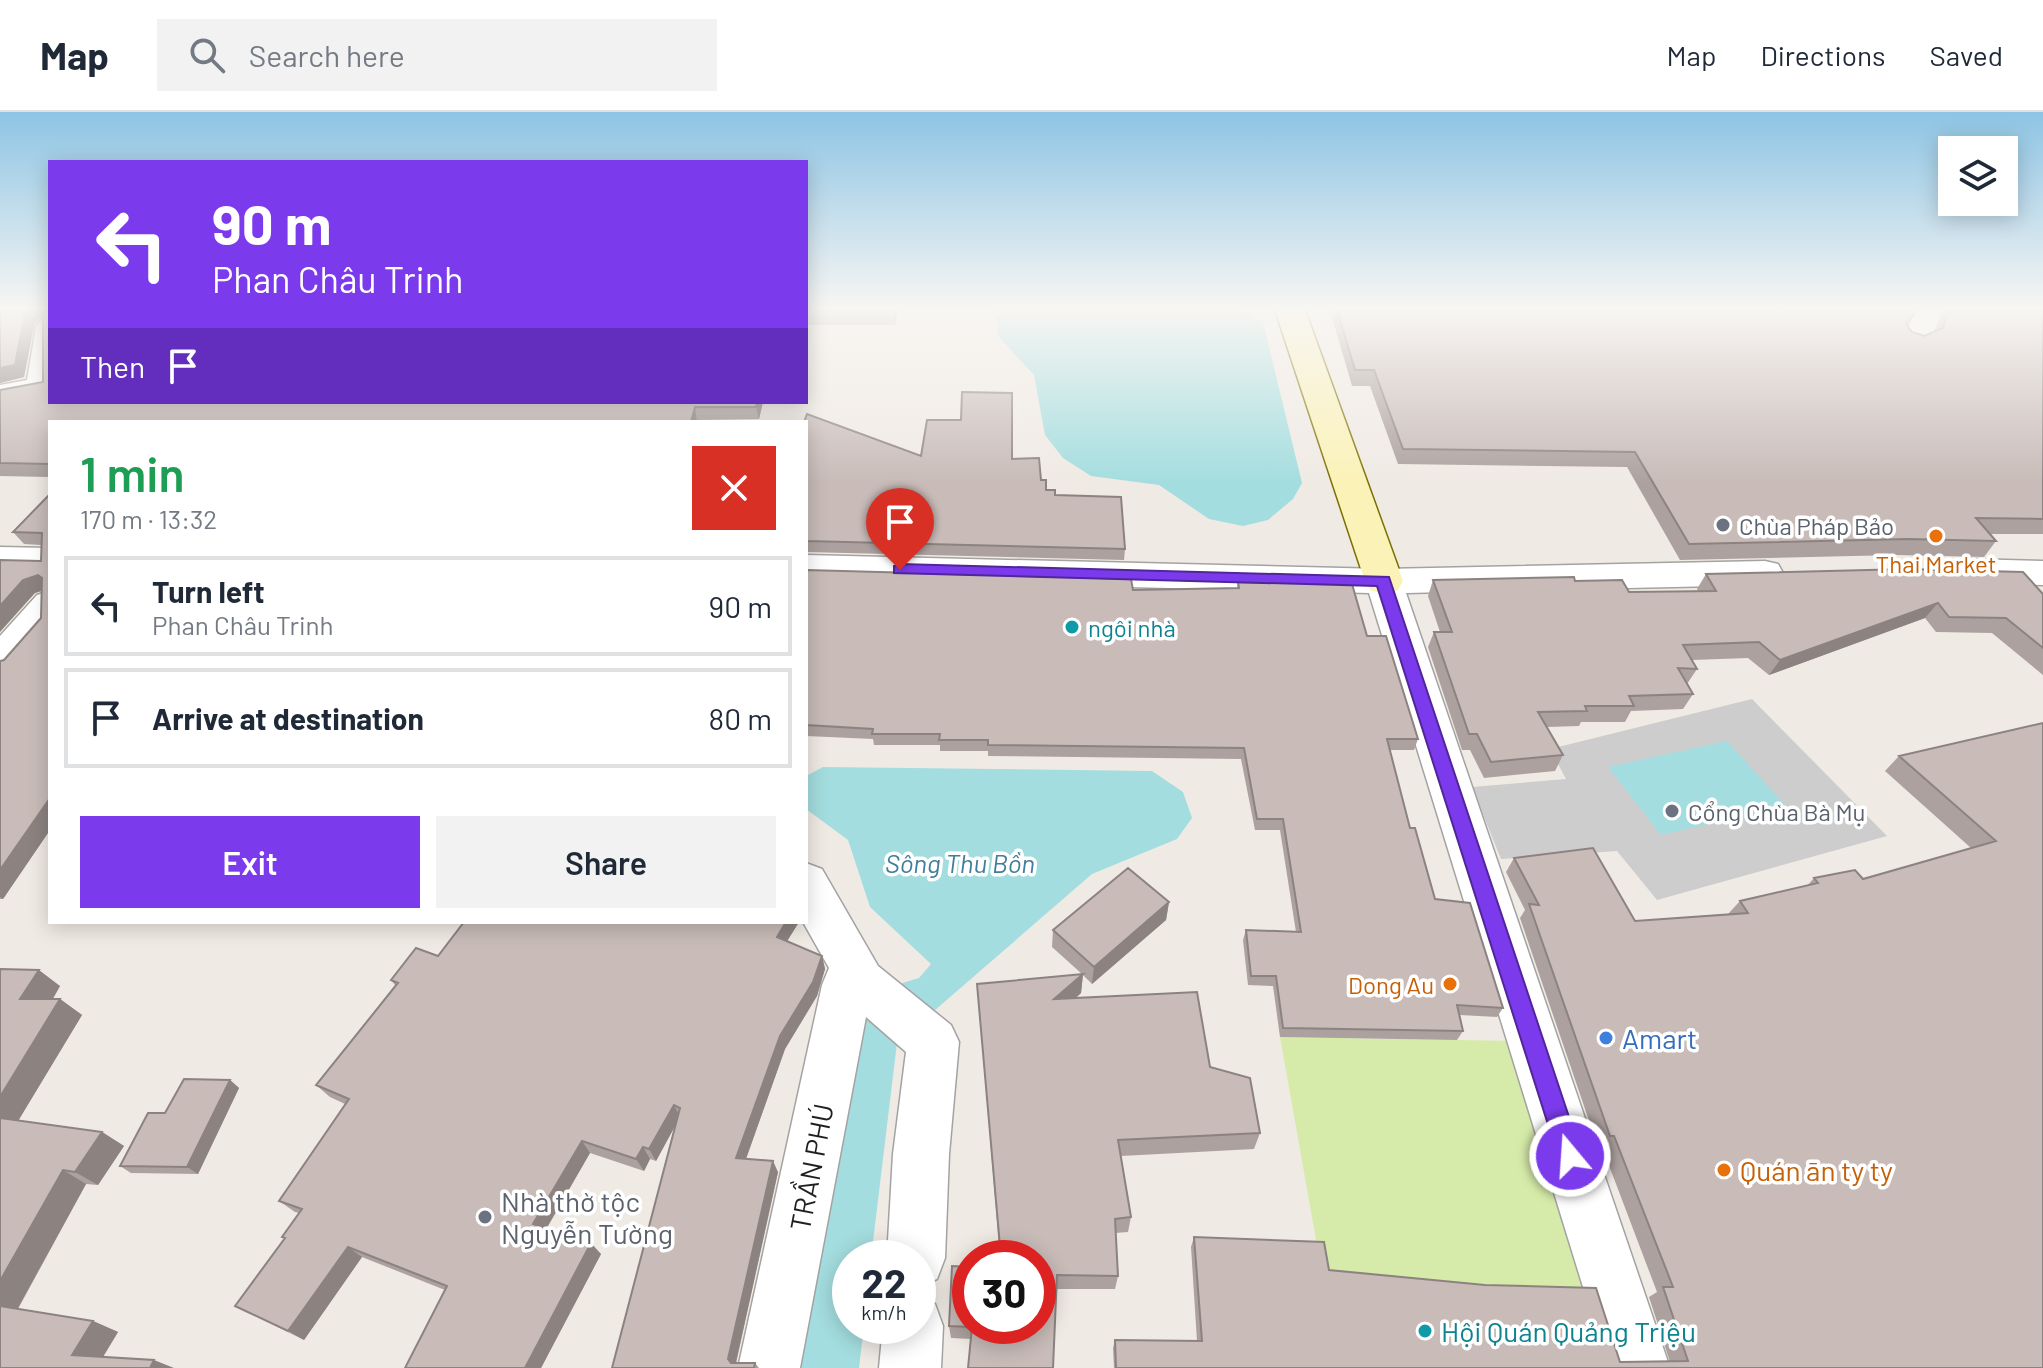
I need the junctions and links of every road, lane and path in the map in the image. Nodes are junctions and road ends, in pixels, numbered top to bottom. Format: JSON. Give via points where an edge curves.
{"nodes":[{"id":1,"x":44,"y":366,"type":"edge"},
{"id":2,"x":1309,"y":366,"type":"edge"},
{"id":3,"x":0,"y":394,"type":"edge"},
{"id":4,"x":0,"y":559,"type":"edge"},
{"id":5,"x":48,"y":560,"type":"edge"},
{"id":6,"x":808,"y":567,"type":"edge"},
{"id":7,"x":1940,"y":571,"type":"edge"},
{"id":8,"x":1793,"y":572,"type":"edge"},
{"id":9,"x":2043,"y":573,"type":"edge"},
{"id":10,"x":1384,"y":581,"type":"junction"},
{"id":11,"x":48,"y":606,"type":"edge"},
{"id":12,"x":0,"y":661,"type":"edge"},
{"id":13,"x":808,"y":887,"type":"edge"},
{"id":14,"x":855,"y":973,"type":"junction"},
{"id":15,"x":917,"y":1240,"type":"edge"},
{"id":16,"x":912,"y":1344,"type":"edge"},
{"id":17,"x":769,"y":1368,"type":"edge"},
{"id":18,"x":910,"y":1368,"type":"edge"},
{"id":19,"x":1639,"y":1368,"type":"edge"}],
"edges":[{"from":1,"to":3,"type":"street","via":[[41,386]]},
{"from":2,"to":10,"type":"street"},
{"from":4,"to":5,"type":"street"},
{"from":6,"to":10,"type":"street"},
{"from":7,"to":9,"type":"street"},
{"from":8,"to":10,"type":"street"},
{"from":10,"to":19,"type":"street"},
{"from":11,"to":12,"type":"street"},
{"from":13,"to":14,"type":"street"},
{"from":14,"to":15,"type":"street","via":[[933,1042]]},
{"from":14,"to":17,"type":"street","name":"TRẦN PHÚ","via":[[847,985]]},
{"from":16,"to":18,"type":"street"}]}
